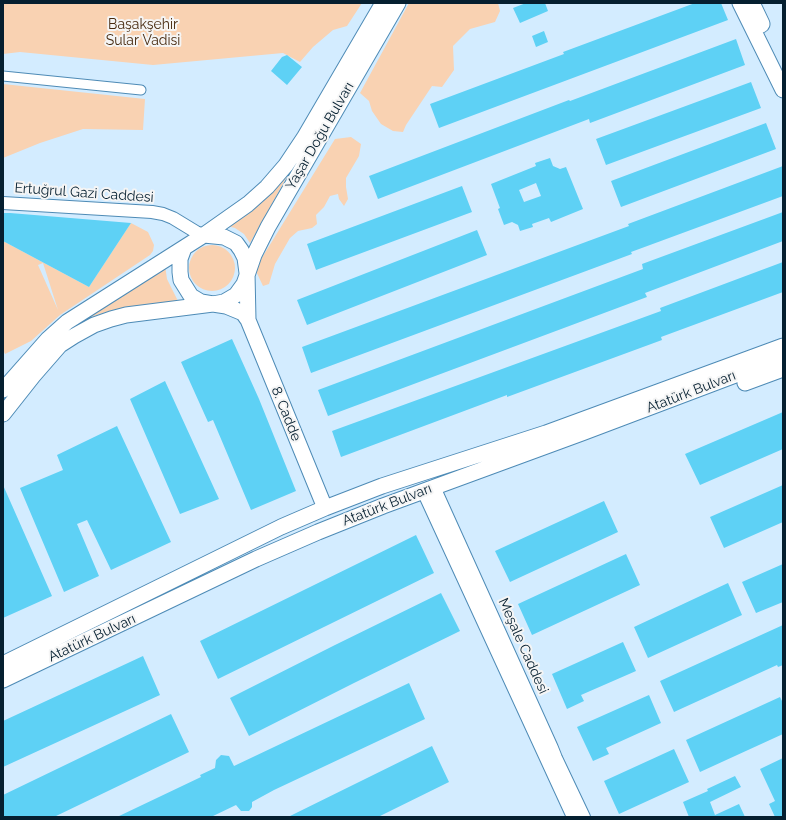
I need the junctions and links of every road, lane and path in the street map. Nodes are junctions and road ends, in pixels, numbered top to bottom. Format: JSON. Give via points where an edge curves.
{"nodes":[{"id":1,"x":383,"y":3,"type":"edge"},
{"id":2,"x":398,"y":3,"type":"edge"},
{"id":3,"x":746,"y":3,"type":"edge"},
{"id":4,"x":761,"y":24,"type":"joint"},
{"id":5,"x":783,"y":67,"type":"edge"},
{"id":6,"x":3,"y":76,"type":"edge"},
{"id":7,"x":141,"y":90,"type":"dead end"},
{"id":8,"x":783,"y":90,"type":"edge"},
{"id":9,"x":3,"y":203,"type":"edge"},
{"id":10,"x":164,"y":214,"type":"junction"},
{"id":11,"x":204,"y":235,"type":"junction"},
{"id":12,"x":184,"y":248,"type":"junction"},
{"id":13,"x":247,"y":273,"type":"junction"},
{"id":14,"x":213,"y":304,"type":"junction"},
{"id":15,"x":248,"y":320,"type":"junction"},
{"id":16,"x":783,"y":338,"type":"edge"},
{"id":17,"x":783,"y":346,"type":"edge"},
{"id":18,"x":783,"y":357,"type":"edge"},
{"id":19,"x":783,"y":369,"type":"edge"},
{"id":20,"x":3,"y":390,"type":"edge"},
{"id":21,"x":3,"y":414,"type":"edge"},
{"id":22,"x":546,"y":433,"type":"junction"},
{"id":23,"x":582,"y":433,"type":"junction"},
{"id":24,"x":430,"y":471,"type":"junction"},
{"id":25,"x":429,"y":489,"type":"junction"},
{"id":26,"x":325,"y":508,"type":"junction"},
{"id":27,"x":3,"y":664,"type":"edge"},
{"id":28,"x":3,"y":680,"type":"edge"},
{"id":29,"x":573,"y":817,"type":"edge"},
{"id":30,"x":584,"y":817,"type":"edge"}],
"edges":[{"from":1,"to":11,"type":"main road","name":"Yaşar Doğu Bulvarı","via":[[286,165],[248,204]]},
{"from":2,"to":13,"type":"main road","name":"Yaşar Doğu Bulvarı","via":[[268,227]]},
{"from":3,"to":4,"type":"highway"},
{"from":3,"to":8,"type":"main road"},
{"from":4,"to":5,"type":"main road"},
{"from":6,"to":7,"type":"street"},
{"from":9,"to":10,"type":"street","name":"Ertuğrul Gazi Caddesi"},
{"from":10,"to":11,"type":"street","name":"Ertuğrul Gazi Caddesi"},
{"from":10,"to":12,"type":"street","name":"Ertuğrul Gazi Caddesi","via":[[183,234]]},
{"from":11,"to":12,"type":"main road","name":"Yaşar Doğu Bulvarı"},
{"from":11,"to":13,"type":"main road","via":[[224,237],[236,243],[245,258]]},
{"from":12,"to":14,"type":"main road","name":"Yaşar Doğu Bulvarı","via":[[180,259],[180,272],[185,289],[195,299]]},
{"from":12,"to":20,"type":"main road","name":"Yaşar Doğu Bulvarı","via":[[67,322],[48,339]]},
{"from":13,"to":14,"type":"main road","name":"Yaşar Doğu Bulvarı","via":[[244,284],[236,295],[224,302]]},
{"from":13,"to":15,"type":"main road"},
{"from":14,"to":15,"type":"main road","name":"Yaşar Doğu Bulvarı","via":[[239,310]]},
{"from":14,"to":21,"type":"main road","name":"Yaşar Doğu Bulvarı","via":[[126,315],[94,325],[60,345]]},
{"from":15,"to":26,"type":"main road","name":"8. Cadde"},
{"from":16,"to":22,"type":"main road","via":[[589,409]]},
{"from":17,"to":22,"type":"main road","name":"Atatürk Bulvarı"},
{"from":18,"to":23,"type":"main road","name":"Atatürk Bulvarı"},
{"from":19,"to":23,"type":"main road","via":[[628,424]]},
{"from":22,"to":24,"type":"main road","name":"Atatürk Bulvarı"},
{"from":23,"to":25,"type":"main road","name":"Atatürk Bulvarı"},
{"from":24,"to":25,"type":"main road"},
{"from":24,"to":26,"type":"main road","name":"Atatürk Bulvarı"},
{"from":25,"to":28,"type":"main road","name":"Atatürk Bulvarı","via":[[256,559]]},
{"from":25,"to":29,"type":"street","name":"Meşale Caddesi"},
{"from":25,"to":30,"type":"street","name":"Meşale Caddesi"},
{"from":26,"to":27,"type":"main road","name":"Atatürk Bulvarı","via":[[274,530]]}]}
